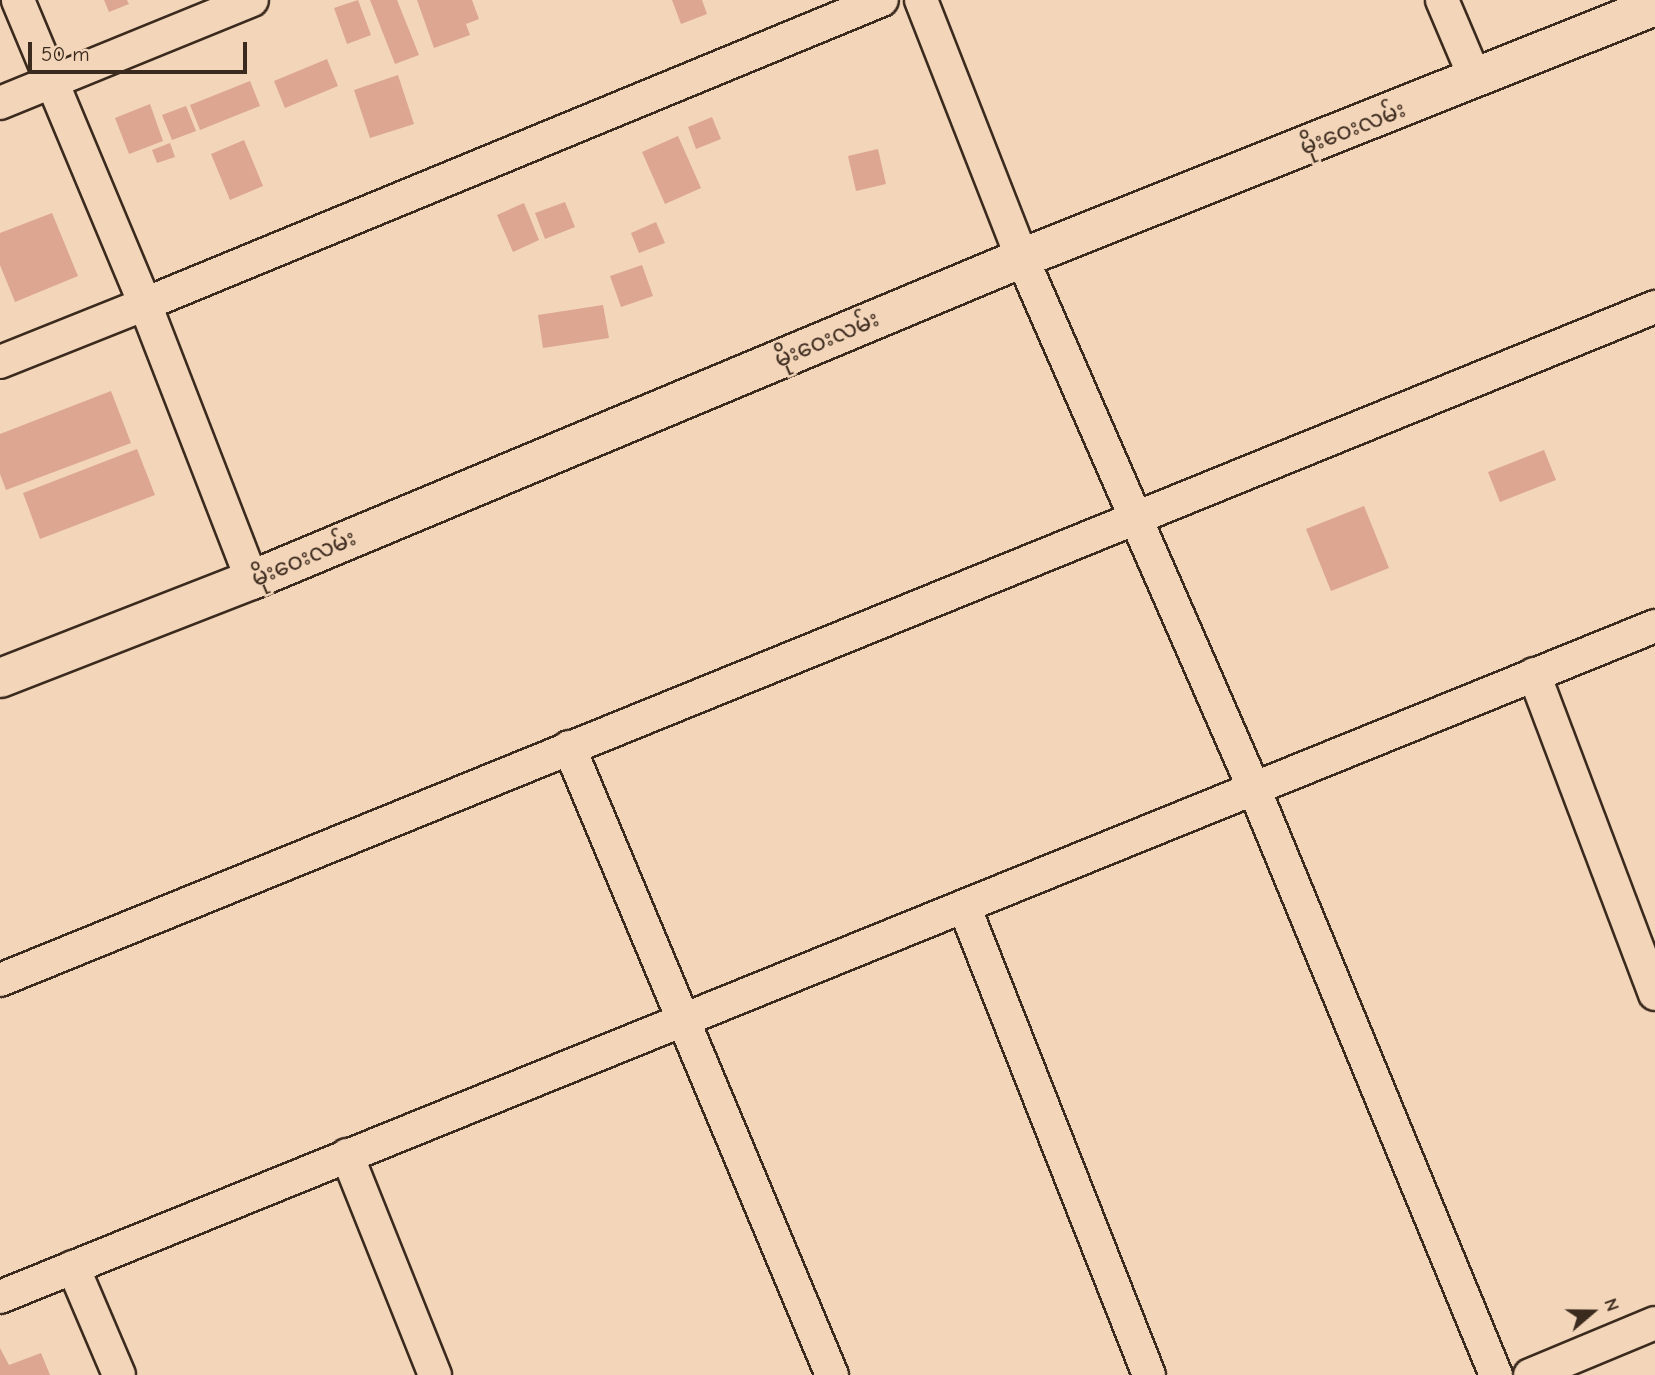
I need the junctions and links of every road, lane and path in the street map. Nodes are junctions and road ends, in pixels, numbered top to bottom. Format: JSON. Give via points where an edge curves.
{"nodes":[{"id":1,"x":19,"y":0,"type":"edge"},
{"id":2,"x":252,"y":0,"type":"edge"},
{"id":3,"x":883,"y":0,"type":"edge"},
{"id":4,"x":920,"y":0,"type":"edge"},
{"id":5,"x":1442,"y":0,"type":"edge"},
{"id":6,"x":1655,"y":6,"type":"edge"},
{"id":7,"x":54,"y":80,"type":"junction"},
{"id":8,"x":1476,"y":80,"type":"junction"},
{"id":9,"x":0,"y":103,"type":"edge"},
{"id":10,"x":1022,"y":258,"type":"junction"},
{"id":11,"x":145,"y":304,"type":"junction"},
{"id":12,"x":1655,"y":307,"type":"edge"},
{"id":13,"x":0,"y":362,"type":"edge"},
{"id":14,"x":1133,"y":520,"type":"junction"},
{"id":15,"x":252,"y":580,"type":"junction"},
{"id":16,"x":1655,"y":626,"type":"edge"},
{"id":17,"x":1534,"y":674,"type":"junction"},
{"id":18,"x":0,"y":678,"type":"edge"},
{"id":19,"x":569,"y":747,"type":"junction"},
{"id":20,"x":1255,"y":791,"type":"junction"},
{"id":21,"x":964,"y":906,"type":"junction"},
{"id":22,"x":0,"y":980,"type":"edge"},
{"id":23,"x":1655,"y":993,"type":"edge"},
{"id":24,"x":684,"y":1021,"type":"junction"},
{"id":25,"x":347,"y":1155,"type":"junction"},
{"id":26,"x":73,"y":1267,"type":"junction"},
{"id":27,"x":0,"y":1297,"type":"edge"},
{"id":28,"x":1655,"y":1323,"type":"edge"},
{"id":29,"x":119,"y":1375,"type":"edge"},
{"id":30,"x":435,"y":1375,"type":"edge"},
{"id":31,"x":832,"y":1375,"type":"edge"},
{"id":32,"x":1149,"y":1375,"type":"edge"},
{"id":33,"x":1496,"y":1375,"type":"edge"},
{"id":34,"x":1530,"y":1375,"type":"edge"}],
"edges":[{"from":1,"to":7,"type":"street"},
{"from":2,"to":7,"type":"street"},
{"from":3,"to":11,"type":"street"},
{"from":4,"to":10,"type":"street"},
{"from":5,"to":8,"type":"street"},
{"from":6,"to":8,"type":"street","name":"မိုးဝေးလမ်း"},
{"from":7,"to":9,"type":"street"},
{"from":7,"to":11,"type":"street"},
{"from":8,"to":10,"type":"street","name":"မိုးဝေးလမ်း"},
{"from":10,"to":14,"type":"street"},
{"from":10,"to":15,"type":"street","name":"မိုးဝေးလမ်း"},
{"from":11,"to":13,"type":"street"},
{"from":11,"to":15,"type":"street"},
{"from":12,"to":14,"type":"street"},
{"from":14,"to":19,"type":"street"},
{"from":14,"to":20,"type":"street"},
{"from":15,"to":18,"type":"street","name":"မိုးဝေးလမ်း"},
{"from":16,"to":17,"type":"street"},
{"from":17,"to":20,"type":"street"},
{"from":17,"to":23,"type":"street"},
{"from":19,"to":22,"type":"street"},
{"from":19,"to":24,"type":"street"},
{"from":20,"to":21,"type":"street"},
{"from":20,"to":33,"type":"street"},
{"from":21,"to":24,"type":"street"},
{"from":21,"to":32,"type":"street"},
{"from":24,"to":25,"type":"street"},
{"from":24,"to":31,"type":"street"},
{"from":25,"to":26,"type":"street"},
{"from":25,"to":30,"type":"street"},
{"from":26,"to":27,"type":"street"},
{"from":26,"to":29,"type":"street"},
{"from":28,"to":34,"type":"street"}]}
